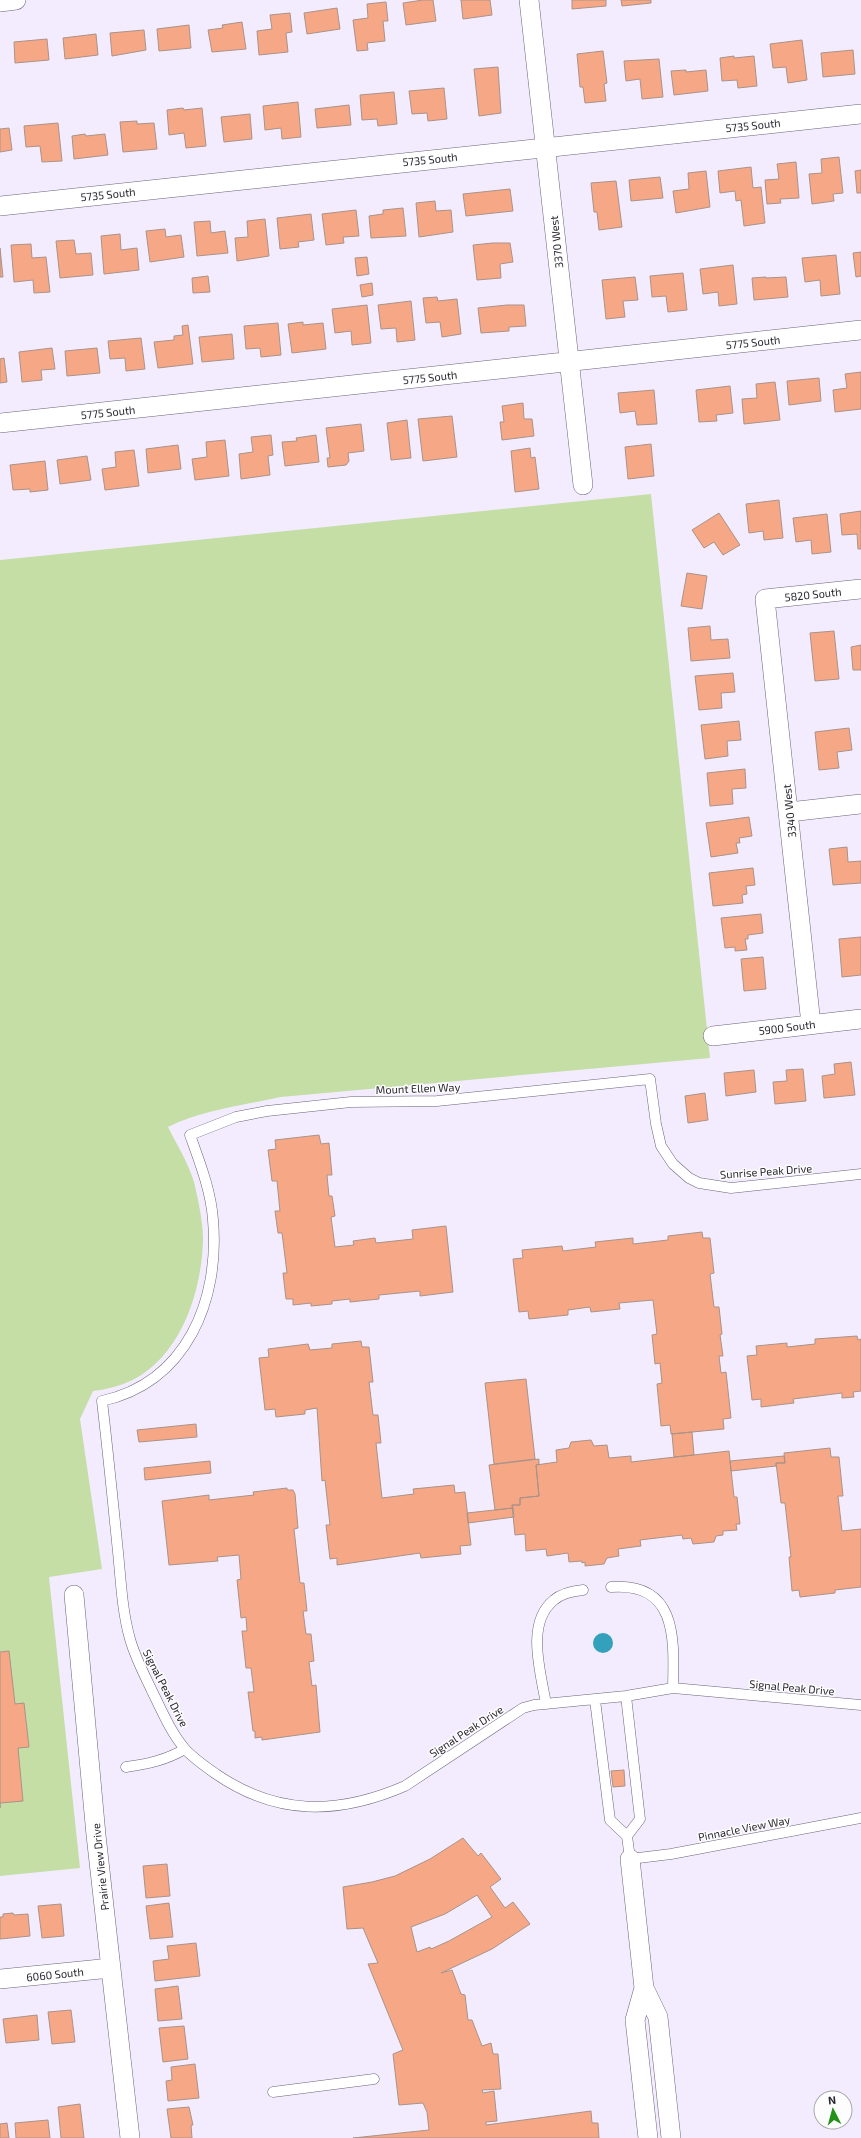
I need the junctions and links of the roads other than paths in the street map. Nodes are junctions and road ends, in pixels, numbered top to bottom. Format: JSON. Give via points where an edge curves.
{"nodes":[{"id":1,"x":16,"y":0,"type":"edge"},
{"id":2,"x":529,"y":0,"type":"edge"},
{"id":3,"x":0,"y":2,"type":"edge"},
{"id":4,"x":861,"y":114,"type":"edge"},
{"id":5,"x":545,"y":147,"type":"junction"},
{"id":6,"x":0,"y":206,"type":"edge"},
{"id":7,"x":861,"y":330,"type":"edge"},
{"id":8,"x":569,"y":362,"type":"junction"},
{"id":9,"x":0,"y":423,"type":"edge"},
{"id":10,"x":583,"y":485,"type":"dead end"},
{"id":11,"x":861,"y":589,"type":"edge"},
{"id":12,"x":765,"y":599,"type":"joint"},
{"id":13,"x":861,"y":804,"type":"edge"},
{"id":14,"x":789,"y":812,"type":"junction"},
{"id":15,"x":861,"y":1019,"type":"edge"},
{"id":16,"x":811,"y":1024,"type":"junction"},
{"id":17,"x":713,"y":1036,"type":"dead end"},
{"id":18,"x":650,"y":1079,"type":"joint"},
{"id":19,"x":861,"y":1174,"type":"edge"},
{"id":20,"x":102,"y":1401,"type":"joint"},
{"id":21,"x":611,"y":1587,"type":"dead end"},
{"id":22,"x":583,"y":1590,"type":"dead end"},
{"id":23,"x":74,"y":1595,"type":"dead end"},
{"id":24,"x":673,"y":1688,"type":"junction"},
{"id":25,"x":626,"y":1696,"type":"junction"},
{"id":26,"x":595,"y":1700,"type":"junction"},
{"id":27,"x":546,"y":1704,"type":"junction"},
{"id":28,"x":861,"y":1705,"type":"edge"},
{"id":29,"x":185,"y":1749,"type":"junction"},
{"id":30,"x":126,"y":1767,"type":"dead end"},
{"id":31,"x":861,"y":1818,"type":"edge"},
{"id":32,"x":627,"y":1836,"type":"junction"},
{"id":33,"x":630,"y":1859,"type":"junction"},
{"id":34,"x":111,"y":1968,"type":"junction"},
{"id":35,"x":0,"y":1979,"type":"edge"},
{"id":36,"x":644,"y":1988,"type":"junction"},
{"id":37,"x":374,"y":2079,"type":"dead end"},
{"id":38,"x":273,"y":2092,"type":"dead end"},
{"id":39,"x":130,"y":2138,"type":"edge"},
{"id":40,"x":648,"y":2138,"type":"edge"},
{"id":41,"x":671,"y":2138,"type":"edge"}],
"edges":[{"from":1,"to":3,"type":"street"},
{"from":2,"to":5,"type":"street","name":"3370 West"},
{"from":4,"to":5,"type":"street","name":"5735 South"},
{"from":5,"to":6,"type":"street","name":"5735 South"},
{"from":5,"to":8,"type":"street","name":"3370 West"},
{"from":7,"to":8,"type":"street","name":"5775 South"},
{"from":8,"to":9,"type":"street","name":"5775 South"},
{"from":8,"to":10,"type":"street","name":"3370 West"},
{"from":11,"to":12,"type":"street","name":"5820 South"},
{"from":12,"to":14,"type":"street","name":"3340 West"},
{"from":13,"to":14,"type":"street"},
{"from":14,"to":16,"type":"street","name":"3340 West"},
{"from":15,"to":16,"type":"street","name":"5900 South"},
{"from":16,"to":17,"type":"street","name":"5900 South"},
{"from":18,"to":19,"type":"lane","name":"Sunrise Peak Drive","via":[[656,1124],[662,1146],[673,1164],[699,1183],[731,1188]]},
{"from":18,"to":20,"type":"lane","name":"Mount Ellen Way","via":[[437,1101],[351,1102],[267,1111],[236,1117],[190,1135],[206,1181],[213,1219],[212,1272],[203,1308],[186,1346],[160,1374],[139,1389]]},
{"from":20,"to":29,"type":"lane","name":"Signal Peak Drive","via":[[125,1617],[130,1638],[137,1660],[167,1722]]},
{"from":21,"to":24,"type":"lane","via":[[636,1589],[660,1603],[666,1610],[674,1644]]},
{"from":22,"to":27,"type":"lane","via":[[553,1600],[541,1619],[538,1629],[538,1653]]},
{"from":23,"to":34,"type":"street","name":"Prairie View Drive","via":[[95,1827]]},
{"from":24,"to":25,"type":"lane","name":"Signal Peak Drive"},
{"from":24,"to":28,"type":"lane","name":"Signal Peak Drive"},
{"from":25,"to":26,"type":"lane","name":"Signal Peak Drive"},
{"from":25,"to":32,"type":"lane","via":[[640,1819]]},
{"from":26,"to":27,"type":"lane","name":"Signal Peak Drive"},
{"from":26,"to":32,"type":"lane","via":[[610,1820]]},
{"from":27,"to":29,"type":"lane","name":"Signal Peak Drive","via":[[523,1708],[405,1786],[375,1797],[330,1806],[294,1806],[260,1798],[232,1785]]},
{"from":29,"to":30,"type":"lane","via":[[170,1758],[154,1763]]},
{"from":31,"to":33,"type":"lane","name":"Pinnacle View Way","via":[[672,1854]]},
{"from":32,"to":33,"type":"lane"},
{"from":33,"to":36,"type":"street"},
{"from":34,"to":35,"type":"street","name":"6060 South"},
{"from":34,"to":39,"type":"street","name":"Prairie View Drive"},
{"from":36,"to":40,"type":"street","via":[[635,2020]]},
{"from":36,"to":41,"type":"street","via":[[658,2017]]},
{"from":37,"to":38,"type":"lane"}]}
